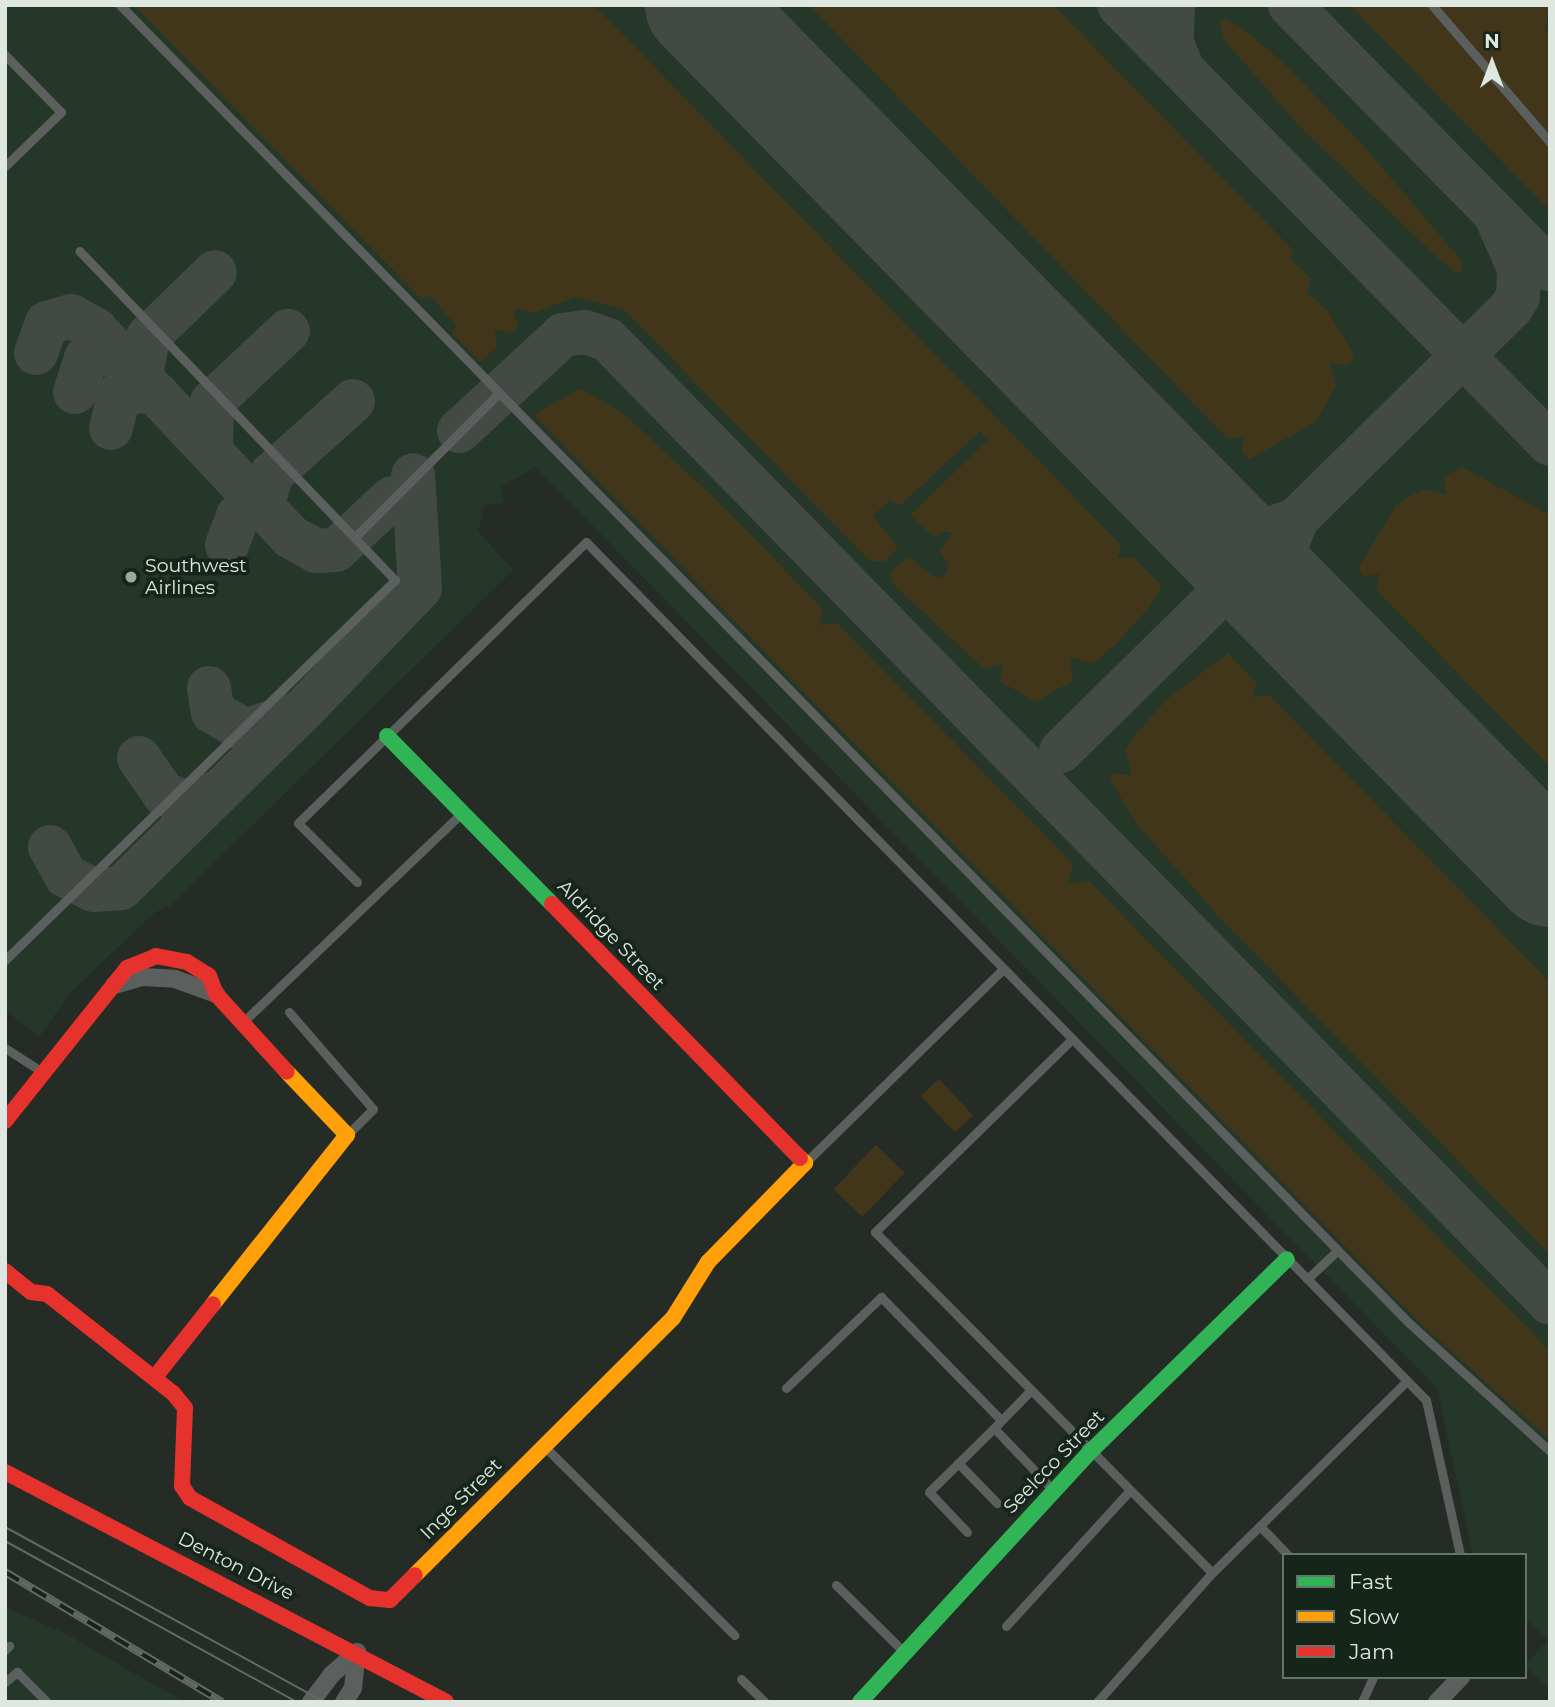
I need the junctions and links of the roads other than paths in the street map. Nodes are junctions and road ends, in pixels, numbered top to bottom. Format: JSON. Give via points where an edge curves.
{"nodes":[{"id":1,"x":120,"y":5,"type":"edge"},
{"id":2,"x":1433,"y":5,"type":"edge"},
{"id":3,"x":5,"y":55,"type":"edge"},
{"id":4,"x":1550,"y":142,"type":"edge"},
{"id":5,"x":5,"y":166,"type":"edge"},
{"id":6,"x":79,"y":251,"type":"dead end"},
{"id":7,"x":499,"y":393,"type":"junction"},
{"id":8,"x":355,"y":537,"type":"junction"},
{"id":9,"x":387,"y":736,"type":"junction"},
{"id":10,"x":462,"y":813,"type":"junction"},
{"id":11,"x":357,"y":882,"type":"dead end"},
{"id":12,"x":5,"y":960,"type":"edge"},
{"id":13,"x":1003,"y":969,"type":"junction"},
{"id":14,"x":111,"y":986,"type":"joint"},
{"id":15,"x":216,"y":995,"type":"joint"},
{"id":16,"x":289,"y":1012,"type":"dead end"},
{"id":17,"x":241,"y":1024,"type":"junction"},
{"id":18,"x":1072,"y":1039,"type":"junction"},
{"id":19,"x":5,"y":1048,"type":"edge"},
{"id":20,"x":43,"y":1073,"type":"junction"},
{"id":21,"x":5,"y":1121,"type":"edge"},
{"id":22,"x":347,"y":1135,"type":"junction"},
{"id":23,"x":805,"y":1163,"type":"junction"},
{"id":24,"x":1338,"y":1250,"type":"junction"},
{"id":25,"x":5,"y":1257,"type":"edge"},
{"id":26,"x":1287,"y":1259,"type":"junction"},
{"id":27,"x":5,"y":1271,"type":"edge"},
{"id":28,"x":1307,"y":1279,"type":"junction"},
{"id":29,"x":21,"y":1283,"type":"junction"},
{"id":30,"x":155,"y":1377,"type":"junction"},
{"id":31,"x":1407,"y":1381,"type":"junction"},
{"id":32,"x":786,"y":1388,"type":"dead end"},
{"id":33,"x":1031,"y":1390,"type":"junction"},
{"id":34,"x":1001,"y":1420,"type":"junction"},
{"id":35,"x":994,"y":1428,"type":"junction"},
{"id":36,"x":544,"y":1446,"type":"junction"},
{"id":37,"x":1091,"y":1451,"type":"junction"},
{"id":38,"x":1550,"y":1451,"type":"edge"},
{"id":39,"x":958,"y":1463,"type":"junction"},
{"id":40,"x":5,"y":1472,"type":"edge"},
{"id":41,"x":1130,"y":1490,"type":"junction"},
{"id":42,"x":1054,"y":1492,"type":"junction"},
{"id":43,"x":997,"y":1503,"type":"dead end"},
{"id":44,"x":1260,"y":1526,"type":"junction"},
{"id":45,"x":967,"y":1532,"type":"dead end"},
{"id":46,"x":1286,"y":1553,"type":"edge"},
{"id":47,"x":1460,"y":1553,"type":"edge"},
{"id":48,"x":1212,"y":1573,"type":"junction"},
{"id":49,"x":836,"y":1585,"type":"dead end"},
{"id":50,"x":1006,"y":1626,"type":"dead end"},
{"id":51,"x":734,"y":1635,"type":"dead end"},
{"id":52,"x":357,"y":1652,"type":"junction"},
{"id":53,"x":905,"y":1653,"type":"junction"},
{"id":54,"x":741,"y":1679,"type":"dead end"},
{"id":55,"x":1372,"y":1679,"type":"edge"},
{"id":56,"x":1459,"y":1679,"type":"edge"},
{"id":57,"x":5,"y":1682,"type":"edge"},
{"id":58,"x":421,"y":1695,"type":"edge"},
{"id":59,"x":47,"y":1702,"type":"edge"},
{"id":60,"x":311,"y":1702,"type":"edge"},
{"id":61,"x":344,"y":1702,"type":"edge"},
{"id":62,"x":446,"y":1702,"type":"edge"},
{"id":63,"x":765,"y":1702,"type":"edge"},
{"id":64,"x":860,"y":1702,"type":"edge"},
{"id":65,"x":1097,"y":1702,"type":"edge"},
{"id":66,"x":1362,"y":1702,"type":"edge"},
{"id":67,"x":1437,"y":1702,"type":"edge"}],
"edges":[{"from":1,"to":7,"type":"lane"},
{"from":2,"to":4,"type":"lane"},
{"from":3,"to":5,"type":"lane","via":[[61,112]]},
{"from":6,"to":8,"type":"lane"},
{"from":7,"to":8,"type":"lane"},
{"from":7,"to":24,"type":"lane"},
{"from":8,"to":12,"type":"lane","via":[[395,580]]},
{"from":9,"to":10,"type":"street","name":"Aldridge Street"},
{"from":9,"to":11,"type":"lane","via":[[298,823]]},
{"from":9,"to":13,"type":"lane","via":[[586,542]]},
{"from":10,"to":17,"type":"lane"},
{"from":10,"to":23,"type":"street","name":"Aldridge Street"},
{"from":13,"to":18,"type":"lane"},
{"from":13,"to":23,"type":"lane"},
{"from":14,"to":15,"type":"street","via":[[142,977],[175,979]]},
{"from":14,"to":20,"type":"street"},
{"from":15,"to":17,"type":"street"},
{"from":16,"to":22,"type":"lane","via":[[373,1109]]},
{"from":17,"to":22,"type":"street"},
{"from":18,"to":26,"type":"lane"},
{"from":18,"to":33,"type":"lane","via":[[875,1232]]},
{"from":19,"to":20,"type":"lane"},
{"from":20,"to":21,"type":"street"},
{"from":22,"to":30,"type":"street"},
{"from":23,"to":36,"type":"street","name":"Inge Street","via":[[708,1262],[673,1318]]},
{"from":24,"to":28,"type":"lane"},
{"from":24,"to":38,"type":"lane","via":[[1408,1322]]},
{"from":25,"to":29,"type":"street"},
{"from":26,"to":28,"type":"lane"},
{"from":26,"to":37,"type":"street","name":"Seelcco Street"},
{"from":27,"to":29,"type":"street","name":"Inge Street"},
{"from":28,"to":31,"type":"lane"},
{"from":29,"to":30,"type":"street","name":"Inge Street","via":[[32,1292],[47,1294]]},
{"from":30,"to":36,"type":"street","name":"Inge Street","via":[[185,1408],[182,1486],[190,1498],[370,1598],[390,1600]]},
{"from":31,"to":44,"type":"lane"},
{"from":31,"to":47,"type":"lane","via":[[1426,1400]]},
{"from":32,"to":34,"type":"lane","via":[[881,1297]]},
{"from":33,"to":34,"type":"lane"},
{"from":33,"to":37,"type":"lane"},
{"from":34,"to":35,"type":"lane"},
{"from":35,"to":39,"type":"lane"},
{"from":35,"to":42,"type":"lane"},
{"from":36,"to":51,"type":"lane"},
{"from":37,"to":41,"type":"lane"},
{"from":37,"to":42,"type":"street","name":"Seelcco Street"},
{"from":39,"to":43,"type":"lane"},
{"from":39,"to":45,"type":"lane","via":[[929,1492]]},
{"from":40,"to":52,"type":"street","name":"Denton Drive"},
{"from":41,"to":48,"type":"lane"},
{"from":41,"to":50,"type":"lane"},
{"from":42,"to":53,"type":"street","name":"Seelcco Street"},
{"from":44,"to":46,"type":"lane"},
{"from":44,"to":48,"type":"lane"},
{"from":48,"to":65,"type":"lane"},
{"from":49,"to":53,"type":"lane"},
{"from":52,"to":58,"type":"street","name":"Denton Drive"},
{"from":52,"to":60,"type":"street","via":[[331,1675]]},
{"from":52,"to":61,"type":"street","via":[[353,1688]]},
{"from":53,"to":64,"type":"street","name":"Seelcco Street"},
{"from":54,"to":63,"type":"lane"},
{"from":55,"to":66,"type":"lane"},
{"from":56,"to":67,"type":"street"},
{"from":57,"to":59,"type":"lane","via":[[17,1671]]},
{"from":58,"to":62,"type":"street","name":"Denton Drive"}]}
